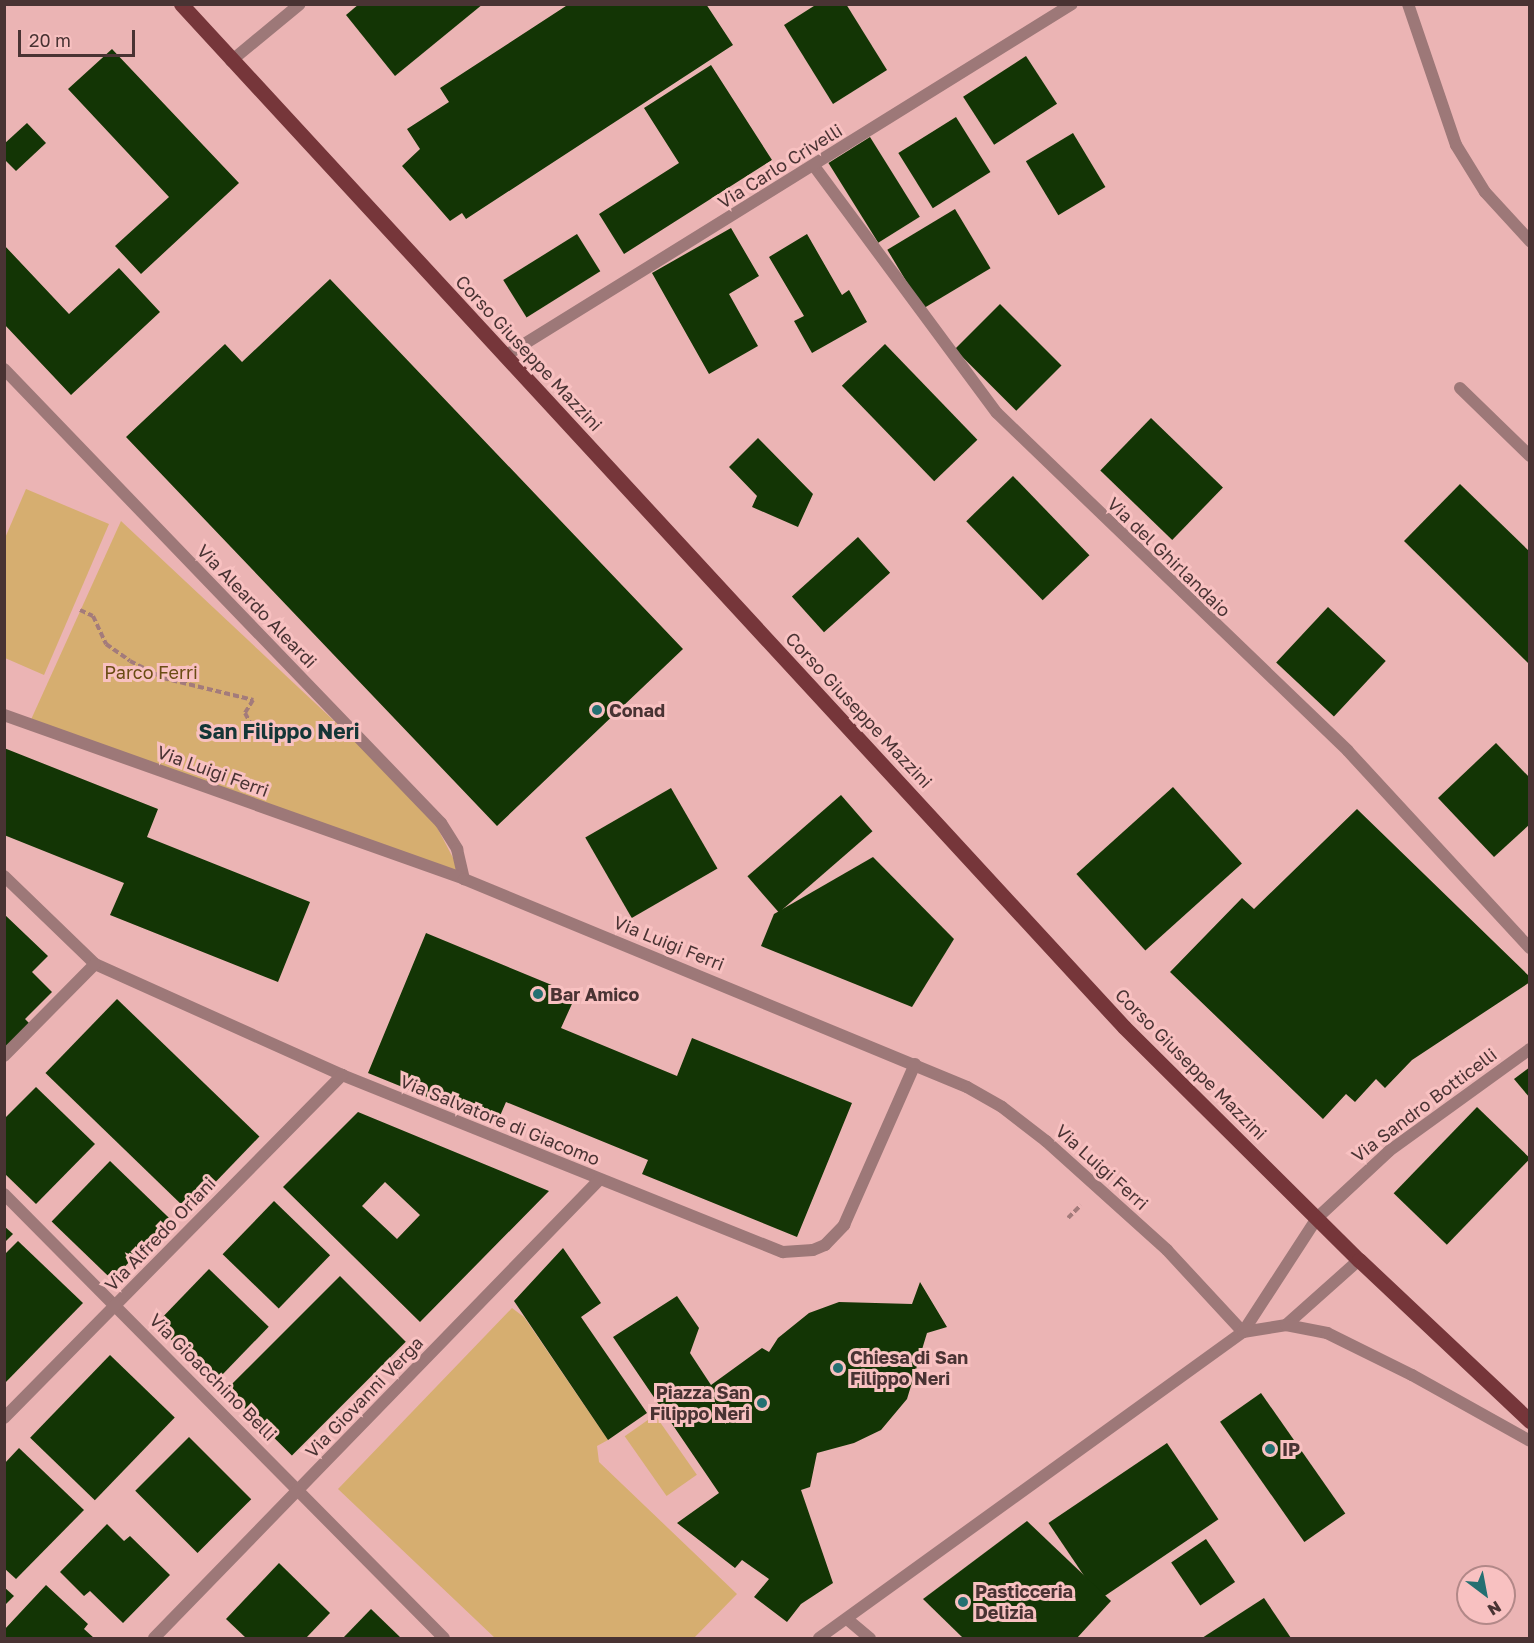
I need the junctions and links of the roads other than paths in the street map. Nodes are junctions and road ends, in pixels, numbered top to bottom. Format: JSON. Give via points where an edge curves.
{"nodes":[{"id":1,"x":181,"y":4,"type":"edge"},
{"id":2,"x":300,"y":4,"type":"edge"},
{"id":3,"x":1072,"y":4,"type":"edge"},
{"id":4,"x":1408,"y":4,"type":"edge"},
{"id":5,"x":231,"y":60,"type":"junction"},
{"id":6,"x":814,"y":166,"type":"junction"},
{"id":7,"x":1530,"y":241,"type":"edge"},
{"id":8,"x":505,"y":356,"type":"junction"},
{"id":9,"x":4,"y":369,"type":"edge"},
{"id":10,"x":1460,"y":388,"type":"dead end"},
{"id":11,"x":1530,"y":456,"type":"edge"},
{"id":12,"x":4,"y":715,"type":"edge"},
{"id":13,"x":4,"y":876,"type":"edge"},
{"id":14,"x":464,"y":879,"type":"junction"},
{"id":15,"x":1530,"y":948,"type":"edge"},
{"id":16,"x":95,"y":964,"type":"junction"},
{"id":17,"x":1530,"y":1049,"type":"edge"},
{"id":18,"x":4,"y":1056,"type":"edge"},
{"id":19,"x":915,"y":1064,"type":"junction"},
{"id":20,"x":342,"y":1075,"type":"junction"},
{"id":21,"x":599,"y":1180,"type":"junction"},
{"id":22,"x":4,"y":1194,"type":"edge"},
{"id":23,"x":1317,"y":1218,"type":"junction"},
{"id":24,"x":1359,"y":1260,"type":"junction"},
{"id":25,"x":116,"y":1305,"type":"junction"},
{"id":26,"x":1286,"y":1325,"type":"junction"},
{"id":27,"x":1243,"y":1332,"type":"junction"},
{"id":28,"x":4,"y":1418,"type":"edge"},
{"id":29,"x":1530,"y":1421,"type":"edge"},
{"id":30,"x":1530,"y":1441,"type":"edge"},
{"id":31,"x":299,"y":1489,"type":"junction"},
{"id":32,"x":847,"y":1619,"type":"junction"},
{"id":33,"x":154,"y":1638,"type":"edge"},
{"id":34,"x":444,"y":1638,"type":"edge"},
{"id":35,"x":819,"y":1638,"type":"edge"},
{"id":36,"x":870,"y":1638,"type":"edge"}],
"edges":[{"from":1,"to":5,"type":"main road","name":"Corso Giuseppe Mazzini"},
{"from":2,"to":5,"type":"street"},
{"from":3,"to":6,"type":"street","name":"Via Carlo Crivelli"},
{"from":4,"to":7,"type":"street","via":[[1456,146],[1485,192]]},
{"from":5,"to":8,"type":"main road","name":"Corso Giuseppe Mazzini"},
{"from":6,"to":8,"type":"street","name":"Via Carlo Crivelli"},
{"from":6,"to":15,"type":"street","name":"Via del Ghirlandaio","via":[[957,365],[1003,420],[1348,751]]},
{"from":8,"to":23,"type":"main road","name":"Corso Giuseppe Mazzini","via":[[1130,1033]]},
{"from":9,"to":14,"type":"street","name":"Via Aleardo Aleardi","via":[[446,829],[458,849]]},
{"from":10,"to":11,"type":"street"},
{"from":12,"to":14,"type":"street","name":"Via Luigi Ferri"},
{"from":13,"to":16,"type":"street","name":"Via Salvatore di Giacomo"},
{"from":14,"to":19,"type":"street","name":"Via Luigi Ferri"},
{"from":16,"to":18,"type":"street"},
{"from":16,"to":20,"type":"street","name":"Via Salvatore di Giacomo"},
{"from":17,"to":23,"type":"street","name":"Via Sandro Botticelli","via":[[1398,1144]]},
{"from":19,"to":21,"type":"street","name":"Via Salvatore di Giacomo","via":[[844,1225],[825,1245],[813,1250],[799,1253],[772,1249]]},
{"from":19,"to":27,"type":"street","name":"Via Luigi Ferri","via":[[993,1102],[1046,1141],[1167,1250]]},
{"from":20,"to":21,"type":"street","name":"Via Salvatore di Giacomo"},
{"from":20,"to":25,"type":"street","name":"Via Alfredo Oriani"},
{"from":21,"to":31,"type":"street","name":"Via Giovanni Verga"},
{"from":22,"to":25,"type":"street","name":"Via Gioacchino Belli"},
{"from":23,"to":24,"type":"main road","name":"Corso Giuseppe Mazzini"},
{"from":23,"to":27,"type":"street","name":"Via Sandro Botticelli"},
{"from":24,"to":26,"type":"street"},
{"from":24,"to":29,"type":"main road","name":"Corso Giuseppe Mazzini"},
{"from":25,"to":28,"type":"street","name":"Via Alfredo Oriani"},
{"from":25,"to":31,"type":"street","name":"Via Gioacchino Belli"},
{"from":26,"to":27,"type":"street"},
{"from":26,"to":30,"type":"street","via":[[1347,1342]]},
{"from":27,"to":32,"type":"street"},
{"from":31,"to":33,"type":"street","name":"Via Giovanni Verga"},
{"from":31,"to":34,"type":"street","name":"Via Gioacchino Belli"},
{"from":32,"to":35,"type":"street"},
{"from":32,"to":36,"type":"street"}]}
